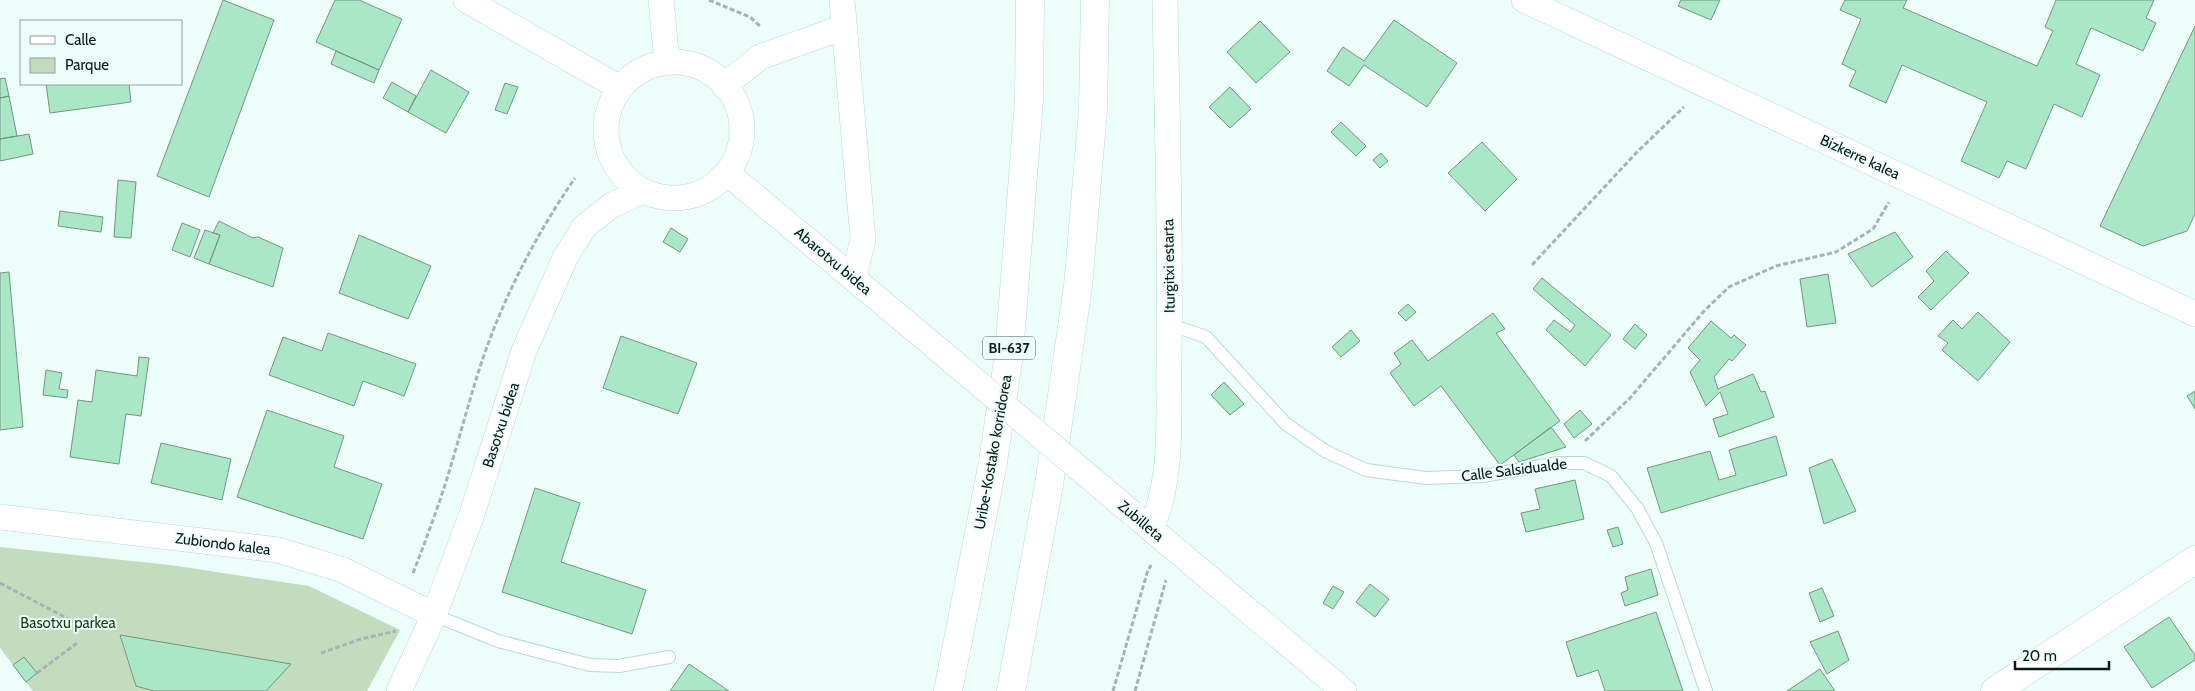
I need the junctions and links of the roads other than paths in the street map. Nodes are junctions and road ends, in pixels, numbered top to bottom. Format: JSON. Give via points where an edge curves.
{"nodes":[{"id":1,"x":466,"y":0,"type":"edge"},
{"id":2,"x":661,"y":0,"type":"edge"},
{"id":3,"x":842,"y":0,"type":"edge"},
{"id":4,"x":1030,"y":0,"type":"edge"},
{"id":5,"x":1095,"y":0,"type":"edge"},
{"id":6,"x":1165,"y":0,"type":"edge"},
{"id":7,"x":1524,"y":0,"type":"edge"},
{"id":8,"x":844,"y":26,"type":"junction"},
{"id":9,"x":667,"y":63,"type":"junction"},
{"id":10,"x":724,"y":86,"type":"junction"},
{"id":11,"x":620,"y":88,"type":"junction"},
{"id":12,"x":727,"y":173,"type":"junction"},
{"id":13,"x":643,"y":191,"type":"junction"},
{"id":14,"x":854,"y":277,"type":"junction"},
{"id":15,"x":2195,"y":314,"type":"edge"},
{"id":16,"x":1170,"y":327,"type":"junction"},
{"id":17,"x":939,"y":350,"type":"joint"},
{"id":18,"x":0,"y":517,"type":"edge"},
{"id":19,"x":1152,"y":529,"type":"junction"},
{"id":20,"x":2195,"y":560,"type":"edge"},
{"id":21,"x":434,"y":615,"type":"junction"},
{"id":22,"x":670,"y":657,"type":"dead end"},
{"id":23,"x":399,"y":691,"type":"edge"},
{"id":24,"x":948,"y":691,"type":"edge"},
{"id":25,"x":1011,"y":691,"type":"edge"},
{"id":26,"x":1344,"y":691,"type":"edge"},
{"id":27,"x":1706,"y":691,"type":"edge"},
{"id":28,"x":1995,"y":691,"type":"edge"}],
"edges":[{"from":1,"to":11,"type":"street"},
{"from":2,"to":9,"type":"street"},
{"from":3,"to":8,"type":"street"},
{"from":4,"to":24,"type":"main road","name":"Uribe-Kostako korridorea","number":"BI-637","via":[[1029,100],[1009,354],[993,462]]},
{"from":5,"to":25,"type":"main road","via":[[1092,110],[1078,286],[1049,486]]},
{"from":6,"to":16,"type":"street","name":"Iturgitxi estarta"},
{"from":7,"to":15,"type":"street","name":"Bizkerre kalea"},
{"from":8,"to":10,"type":"street","via":[[760,57]]},
{"from":8,"to":14,"type":"street","via":[[863,239]]},
{"from":9,"to":10,"type":"street","via":[[697,67],[716,77]]},
{"from":9,"to":11,"type":"street","via":[[636,74]]},
{"from":10,"to":12,"type":"street","via":[[740,112],[742,134],[737,155]]},
{"from":11,"to":13,"type":"street","via":[[608,112],[607,145],[614,164],[626,180]]},
{"from":12,"to":13,"type":"street","via":[[709,189],[688,197],[665,198]]},
{"from":12,"to":14,"type":"street","name":"Abarotxu bidea"},
{"from":13,"to":21,"type":"street","name":"Basotxu bidea","via":[[612,205],[584,227],[565,258],[524,351],[471,517]]},
{"from":14,"to":17,"type":"street","name":"Abarotxu bidea"},
{"from":16,"to":19,"type":"street","name":"Iturgitxi estarta","via":[[1168,467]]},
{"from":16,"to":27,"type":"lane","name":"Calle Salsidualde","via":[[1206,337],[1286,424],[1325,451],[1366,470],[1426,478],[1483,476],[1557,463],[1584,463],[1610,476],[1637,508],[1656,543]]},
{"from":17,"to":19,"type":"street","name":"Zubilleta","bridge":true},
{"from":18,"to":21,"type":"street","name":"Zubiondo kalea","via":[[278,550],[343,570]]},
{"from":19,"to":26,"type":"street","name":"Zubilleta"},
{"from":20,"to":28,"type":"main road"},
{"from":21,"to":22,"type":"lane","via":[[498,641],[590,666],[619,666]]},
{"from":21,"to":23,"type":"street","name":"Basotxu bidea"}]}
